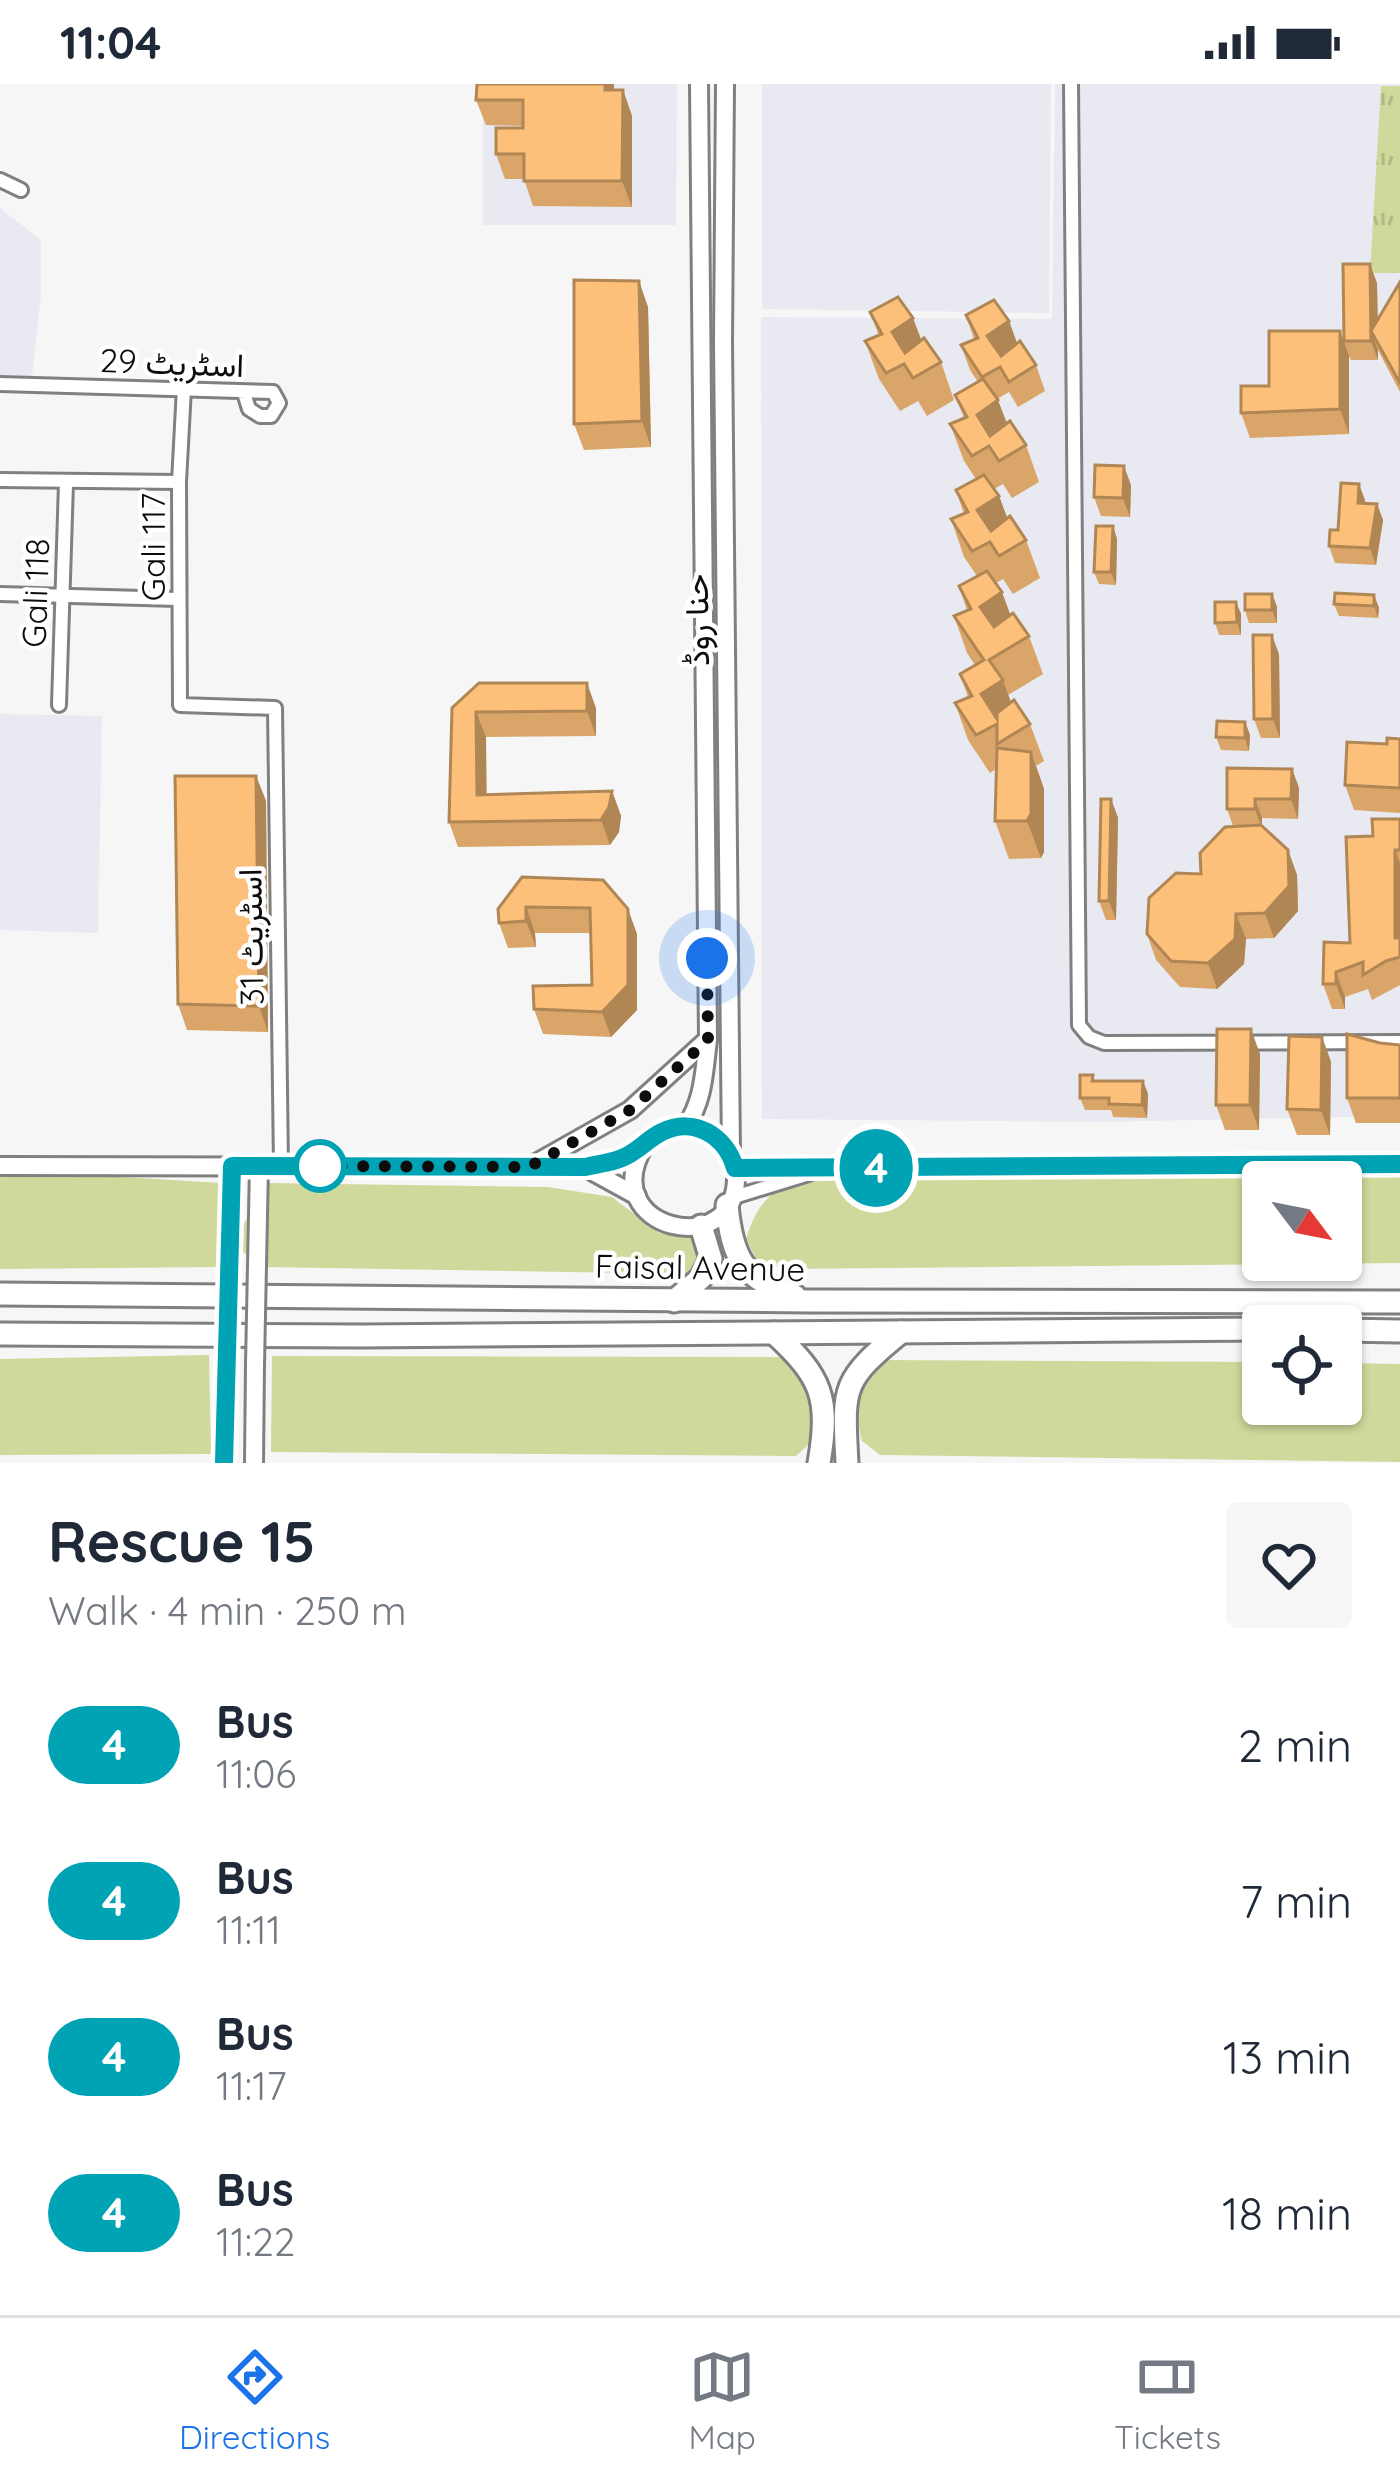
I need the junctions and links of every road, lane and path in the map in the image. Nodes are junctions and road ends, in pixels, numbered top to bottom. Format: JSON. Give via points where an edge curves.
{"nodes":[{"id":1,"x":699,"y":84,"type":"edge"},
{"id":2,"x":725,"y":84,"type":"edge"},
{"id":3,"x":1071,"y":84,"type":"edge"},
{"id":4,"x":0,"y":180,"type":"edge"},
{"id":5,"x":21,"y":190,"type":"dead end"},
{"id":6,"x":0,"y":384,"type":"edge"},
{"id":7,"x":184,"y":388,"type":"junction"},
{"id":8,"x":244,"y":393,"type":"dead end"},
{"id":9,"x":0,"y":480,"type":"edge"},
{"id":10,"x":66,"y":482,"type":"junction"},
{"id":11,"x":179,"y":482,"type":"junction"},
{"id":12,"x":0,"y":594,"type":"edge"},
{"id":13,"x":62,"y":597,"type":"junction"},
{"id":14,"x":178,"y":599,"type":"junction"},
{"id":15,"x":704,"y":599,"type":"junction"},
{"id":16,"x":726,"y":600,"type":"junction"},
{"id":17,"x":59,"y":705,"type":"dead end"},
{"id":18,"x":275,"y":708,"type":"joint"},
{"id":19,"x":708,"y":1040,"type":"junction"},
{"id":20,"x":1400,"y":1042,"type":"edge"},
{"id":21,"x":686,"y":1126,"type":"junction"},
{"id":22,"x":645,"y":1144,"type":"junction"},
{"id":23,"x":733,"y":1162,"type":"junction"},
{"id":24,"x":1400,"y":1164,"type":"edge"},
{"id":25,"x":0,"y":1166,"type":"edge"},
{"id":26,"x":232,"y":1166,"type":"junction"},
{"id":27,"x":259,"y":1166,"type":"junction"},
{"id":28,"x":281,"y":1166,"type":"junction"},
{"id":29,"x":529,"y":1167,"type":"junction"},
{"id":30,"x":585,"y":1167,"type":"junction"},
{"id":31,"x":840,"y":1168,"type":"junction"},
{"id":32,"x":637,"y":1196,"type":"junction"},
{"id":33,"x":729,"y":1202,"type":"junction"},
{"id":34,"x":701,"y":1226,"type":"junction"},
{"id":35,"x":0,"y":1294,"type":"edge"},
{"id":36,"x":674,"y":1300,"type":"junction"},
{"id":37,"x":811,"y":1301,"type":"junction"},
{"id":38,"x":1400,"y":1302,"type":"edge"},
{"id":39,"x":1242,"y":1329,"type":"edge"},
{"id":40,"x":1362,"y":1330,"type":"edge"},
{"id":41,"x":1400,"y":1331,"type":"edge"},
{"id":42,"x":901,"y":1332,"type":"junction"},
{"id":43,"x":774,"y":1333,"type":"junction"},
{"id":44,"x":0,"y":1334,"type":"edge"},
{"id":45,"x":224,"y":1463,"type":"edge"},
{"id":46,"x":254,"y":1463,"type":"edge"},
{"id":47,"x":819,"y":1463,"type":"edge"},
{"id":48,"x":847,"y":1463,"type":"edge"}],
"edges":[{"from":1,"to":15,"type":"street","name":"حنا روڈ"},
{"from":2,"to":16,"type":"street","name":"حنا روڈ"},
{"from":3,"to":20,"type":"street","via":[[1079,1025],[1104,1043]]},
{"from":4,"to":5,"type":"street"},
{"from":6,"to":7,"type":"street","name":"اسٹریٹ 29"},
{"from":7,"to":8,"type":"street","name":"اسٹریٹ 29","via":[[273,392],[279,404],[272,416],[260,416]]},
{"from":7,"to":11,"type":"street","name":"Gali 117"},
{"from":9,"to":10,"type":"street"},
{"from":10,"to":11,"type":"street"},
{"from":10,"to":13,"type":"street","name":"Gali 118"},
{"from":11,"to":14,"type":"street","name":"Gali 117"},
{"from":12,"to":13,"type":"street"},
{"from":13,"to":14,"type":"street"},
{"from":13,"to":17,"type":"street","name":"Gali 118"},
{"from":14,"to":18,"type":"street","name":"Gali 117","via":[[180,705]]},
{"from":15,"to":16,"type":"street"},
{"from":15,"to":19,"type":"street","name":"حنا روڈ"},
{"from":16,"to":23,"type":"street","name":"حنا روڈ"},
{"from":18,"to":28,"type":"street","name":"اسٹریٹ 31"},
{"from":19,"to":21,"type":"street","name":"حنا روڈ","via":[[697,1111]]},
{"from":19,"to":29,"type":"street","via":[[630,1110]]},
{"from":21,"to":22,"type":"street"},
{"from":21,"to":23,"type":"street","via":[[713,1134]]},
{"from":22,"to":30,"type":"street"},
{"from":22,"to":32,"type":"street","via":[[635,1166]]},
{"from":23,"to":31,"type":"street"},
{"from":23,"to":33,"type":"street"},
{"from":24,"to":31,"type":"street"},
{"from":25,"to":26,"type":"street"},
{"from":26,"to":27,"type":"street"},
{"from":26,"to":45,"type":"street","bridge":true},
{"from":27,"to":28,"type":"street"},
{"from":27,"to":46,"type":"street","bridge":true},
{"from":28,"to":29,"type":"street"},
{"from":29,"to":30,"type":"street"},
{"from":30,"to":32,"type":"street"},
{"from":31,"to":33,"type":"street","via":[[783,1179]]},
{"from":32,"to":34,"type":"street","via":[[663,1224]]},
{"from":33,"to":34,"type":"street"},
{"from":33,"to":37,"type":"main road","via":[[741,1263],[770,1287]]},
{"from":34,"to":36,"type":"main road","via":[[711,1259]]},
{"from":35,"to":36,"type":"main road","name":"Faisal Avenue"},
{"from":36,"to":37,"type":"main road","name":"Faisal Avenue"},
{"from":37,"to":38,"type":"main road","name":"Faisal Avenue"},
{"from":39,"to":42,"type":"main road","name":"Faisal Avenue"},
{"from":40,"to":41,"type":"main road"},
{"from":42,"to":43,"type":"main road","name":"Faisal Avenue"},
{"from":42,"to":48,"type":"main road","via":[[853,1376],[844,1406]]},
{"from":43,"to":44,"type":"main road","name":"Faisal Avenue"},
{"from":43,"to":47,"type":"main road","via":[[803,1360],[824,1397]]}]}
